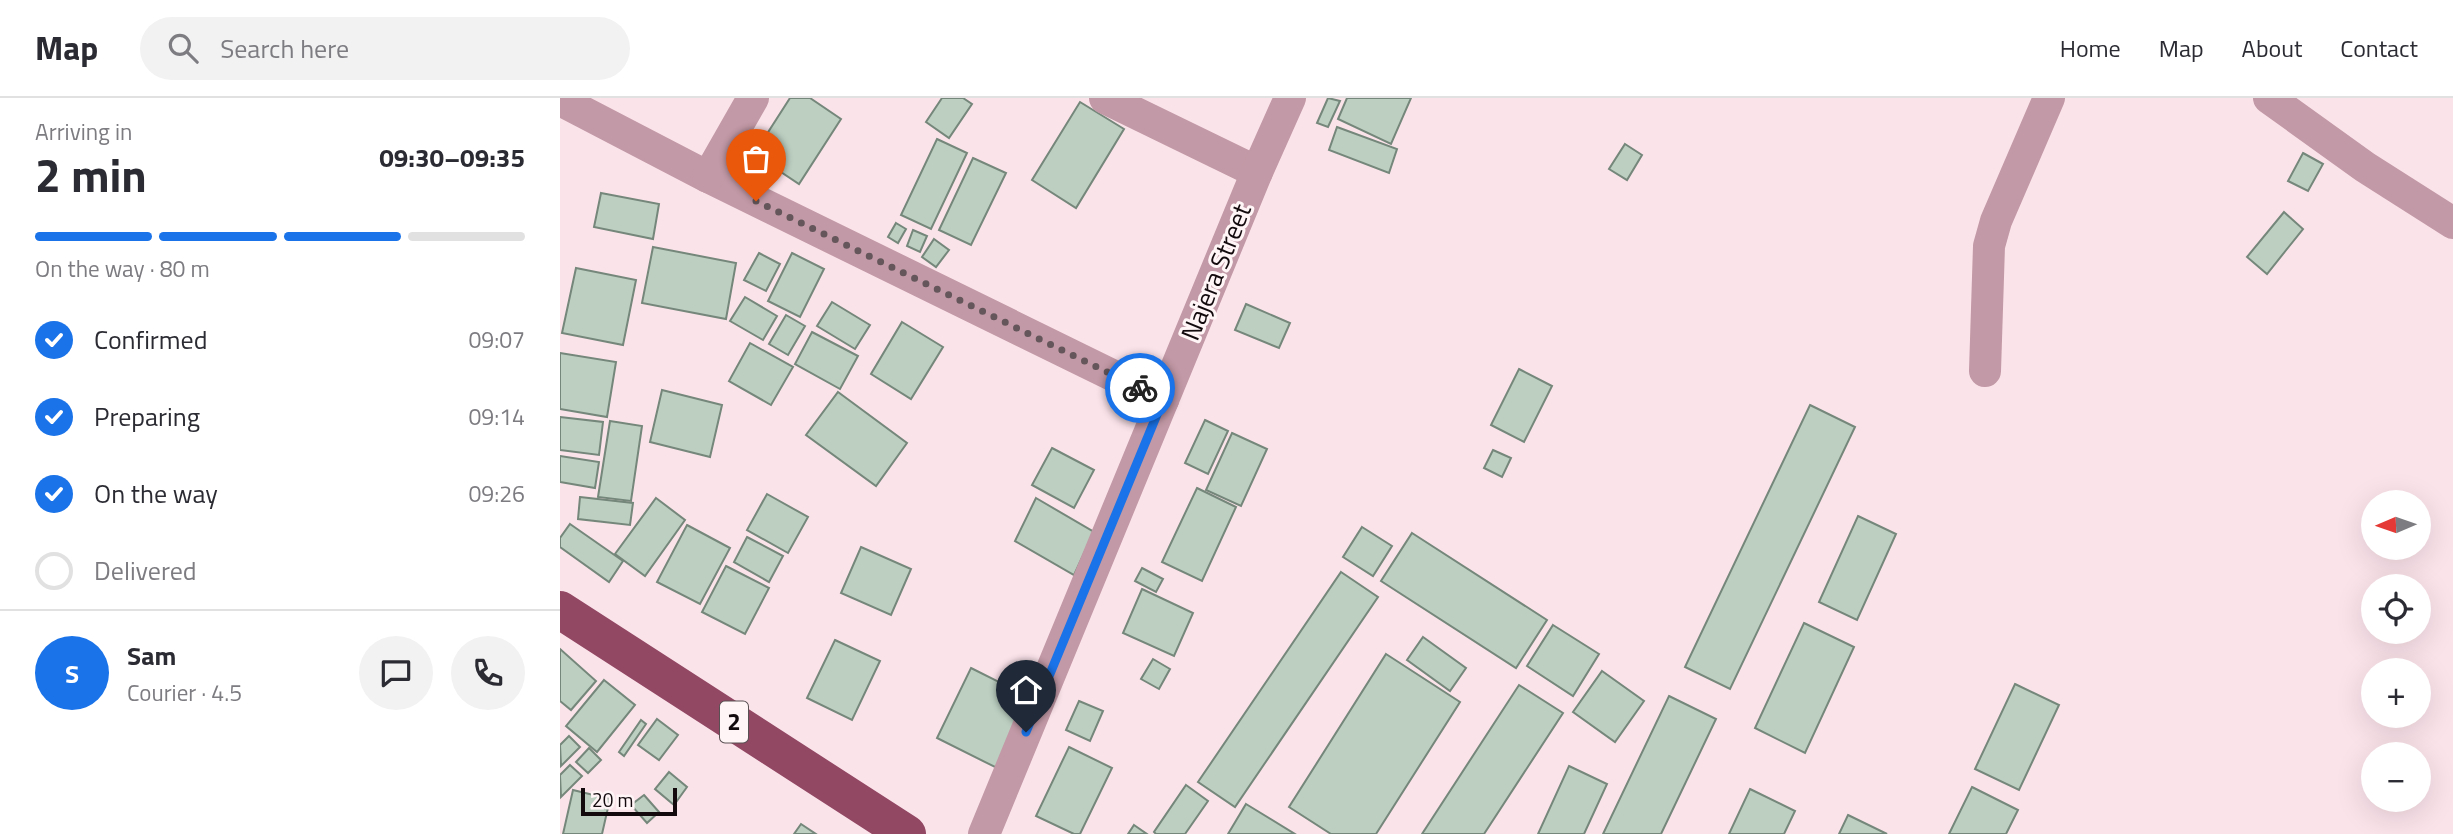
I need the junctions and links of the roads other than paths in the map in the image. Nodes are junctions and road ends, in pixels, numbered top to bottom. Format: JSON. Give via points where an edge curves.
{"nodes":[{"id":1,"x":753,"y":98,"type":"edge"},
{"id":2,"x":1105,"y":98,"type":"edge"},
{"id":3,"x":1290,"y":98,"type":"edge"},
{"id":4,"x":2049,"y":98,"type":"edge"},
{"id":5,"x":2269,"y":98,"type":"edge"},
{"id":6,"x":560,"y":100,"type":"edge"},
{"id":7,"x":1257,"y":172,"type":"junction"},
{"id":8,"x":708,"y":177,"type":"junction"},
{"id":9,"x":2453,"y":223,"type":"edge"},
{"id":10,"x":1985,"y":371,"type":"dead end"},
{"id":11,"x":1163,"y":400,"type":"junction"},
{"id":12,"x":560,"y":610,"type":"edge"},
{"id":13,"x":907,"y":834,"type":"edge"},
{"id":14,"x":984,"y":834,"type":"edge"}],
"edges":[{"from":1,"to":8,"type":"street"},
{"from":2,"to":7,"type":"street"},
{"from":3,"to":7,"type":"street","name":"Najera Street"},
{"from":4,"to":10,"type":"street","via":[[1989,246]]},
{"from":5,"to":9,"type":"street"},
{"from":6,"to":8,"type":"street"},
{"from":7,"to":11,"type":"street","name":"Najera Street"},
{"from":8,"to":11,"type":"street"},
{"from":11,"to":14,"type":"street","name":"Najera Street"},
{"from":12,"to":13,"type":"highway","number":"2"}]}
